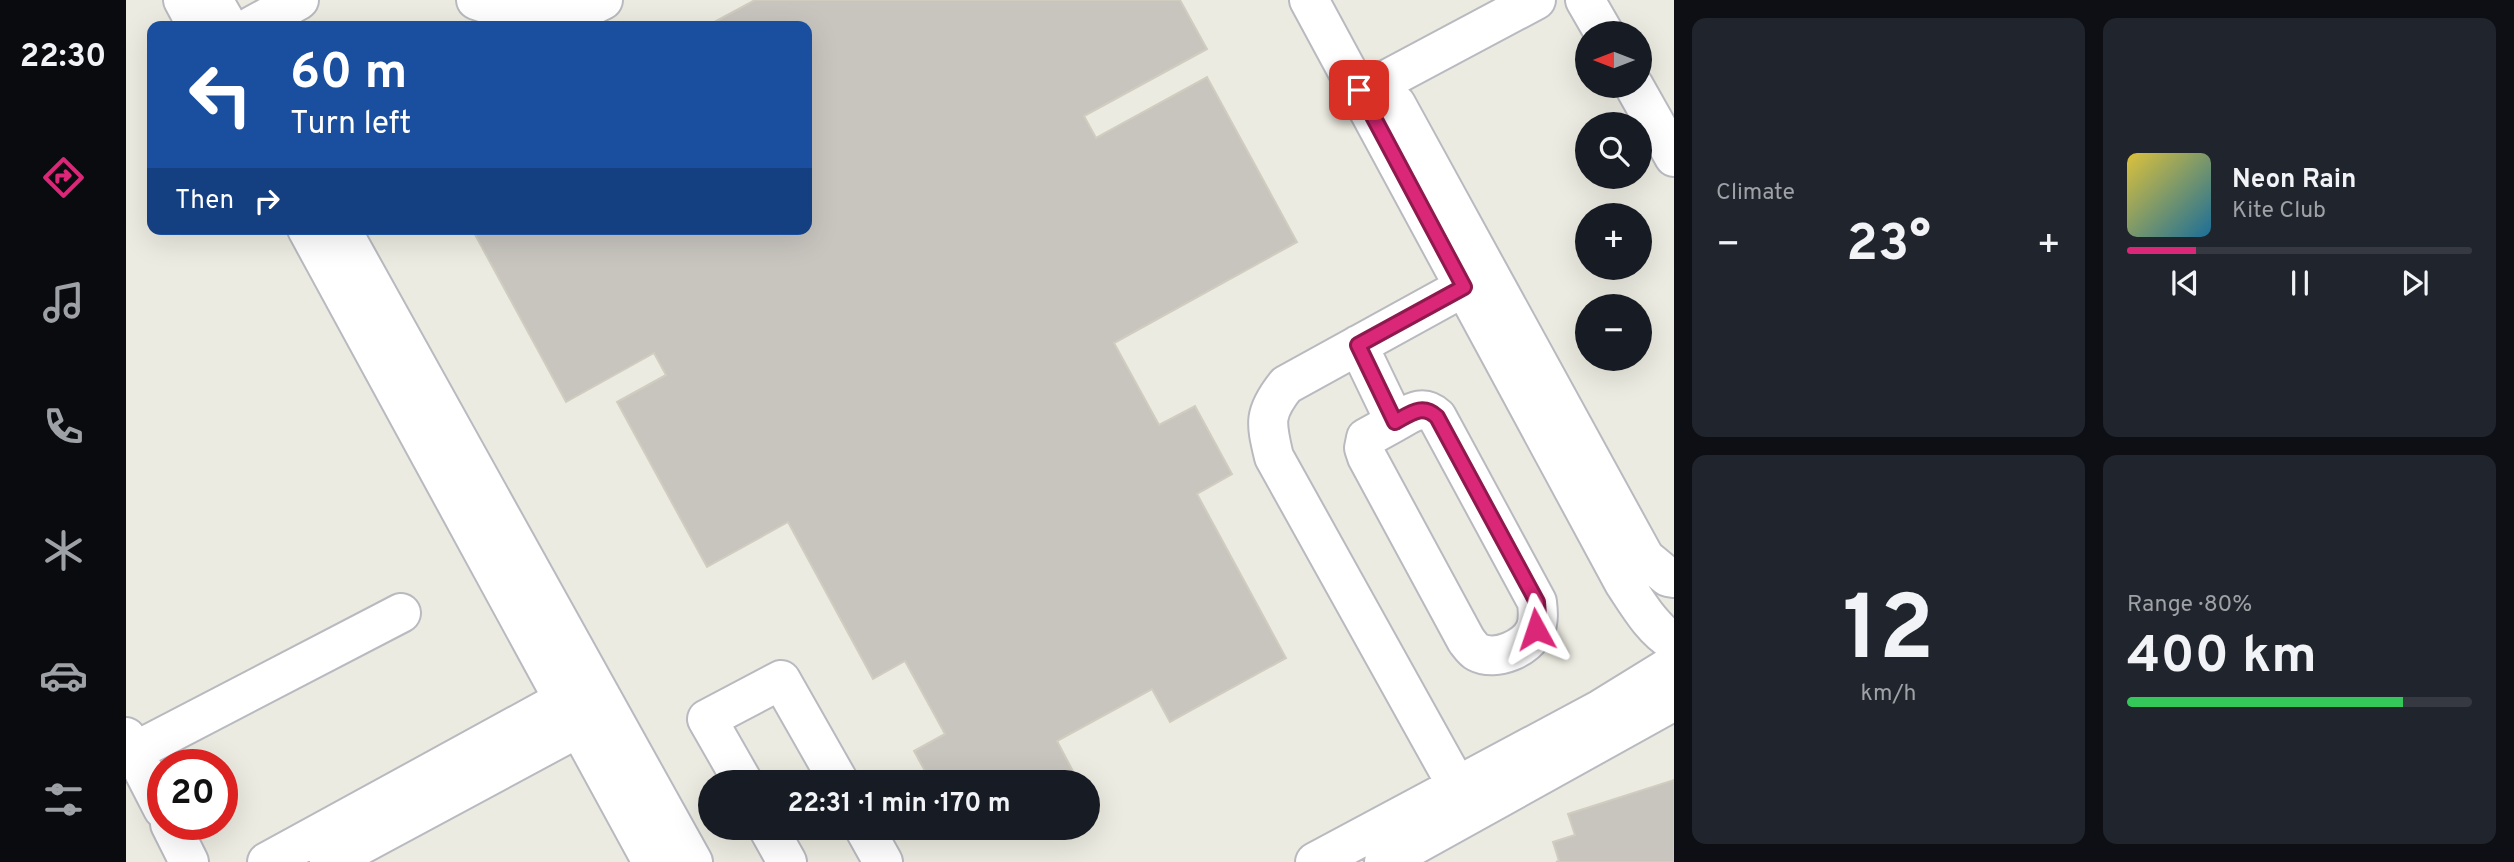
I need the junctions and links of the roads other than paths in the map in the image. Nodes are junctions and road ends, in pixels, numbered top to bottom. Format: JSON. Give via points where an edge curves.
{"nodes":[{"id":1,"x":299,"y":0,"type":"edge"},
{"id":2,"x":477,"y":0,"type":"edge"},
{"id":3,"x":603,"y":0,"type":"edge"},
{"id":4,"x":1309,"y":0,"type":"edge"},
{"id":5,"x":1338,"y":0,"type":"edge"},
{"id":6,"x":1536,"y":0,"type":"edge"},
{"id":7,"x":1586,"y":0,"type":"edge"},
{"id":8,"x":202,"y":7,"type":"edge"},
{"id":9,"x":221,"y":21,"type":"edge"},
{"id":10,"x":261,"y":21,"type":"edge"},
{"id":11,"x":1597,"y":21,"type":"edge"},
{"id":12,"x":1371,"y":86,"type":"junction"},
{"id":13,"x":1641,"y":98,"type":"edge"},
{"id":14,"x":1674,"y":157,"type":"edge"},
{"id":15,"x":310,"y":235,"type":"edge"},
{"id":16,"x":344,"y":235,"type":"edge"},
{"id":17,"x":1464,"y":287,"type":"junction"},
{"id":18,"x":1358,"y":345,"type":"junction"},
{"id":19,"x":1395,"y":422,"type":"junction"},
{"id":20,"x":1674,"y":578,"type":"edge"},
{"id":21,"x":401,"y":613,"type":"dead end"},
{"id":22,"x":1674,"y":642,"type":"edge"},
{"id":23,"x":1674,"y":664,"type":"edge"},
{"id":24,"x":1674,"y":701,"type":"edge"},
{"id":25,"x":571,"y":714,"type":"junction"},
{"id":26,"x":1604,"y":724,"type":"junction"},
{"id":27,"x":129,"y":748,"type":"edge"},
{"id":28,"x":736,"y":770,"type":"edge"},
{"id":29,"x":832,"y":770,"type":"edge"},
{"id":30,"x":644,"y":774,"type":"junction"},
{"id":31,"x":147,"y":780,"type":"edge"},
{"id":32,"x":1457,"y":786,"type":"junction"},
{"id":33,"x":178,"y":840,"type":"edge"},
{"id":34,"x":775,"y":840,"type":"edge"},
{"id":35,"x":871,"y":840,"type":"edge"},
{"id":36,"x":1369,"y":855,"type":"edge"},
{"id":37,"x":190,"y":862,"type":"edge"},
{"id":38,"x":267,"y":862,"type":"edge"},
{"id":39,"x":330,"y":862,"type":"edge"},
{"id":40,"x":652,"y":862,"type":"edge"},
{"id":41,"x":693,"y":862,"type":"edge"},
{"id":42,"x":787,"y":862,"type":"edge"},
{"id":43,"x":883,"y":862,"type":"edge"},
{"id":44,"x":1315,"y":862,"type":"edge"}],
"edges":[{"from":1,"to":10,"type":"lane"},
{"from":2,"to":3,"type":"lane","via":[[503,10],[562,15]]},
{"from":4,"to":12,"type":"lane"},
{"from":5,"to":12,"type":"lane"},
{"from":6,"to":12,"type":"lane"},
{"from":7,"to":11,"type":"lane"},
{"from":8,"to":9,"type":"lane"},
{"from":12,"to":17,"type":"lane"},
{"from":12,"to":20,"type":"lane","via":[[1645,558]]},
{"from":13,"to":14,"type":"lane"},
{"from":15,"to":25,"type":"lane"},
{"from":16,"to":30,"type":"lane"},
{"from":17,"to":18,"type":"lane"},
{"from":17,"to":22,"type":"lane","via":[[1624,583],[1657,628]]},
{"from":18,"to":19,"type":"lane"},
{"from":18,"to":32,"type":"lane","via":[[1286,385],[1271,404],[1267,428],[1274,457]]},
{"from":19,"to":19,"type":"lane","via":[[1367,438],[1364,448],[1466,640],[1476,652],[1489,656],[1518,648],[1536,629],[1537,602],[1443,429],[1430,410],[1420,409]]},
{"from":21,"to":27,"type":"lane"},
{"from":23,"to":26,"type":"lane"},
{"from":24,"to":26,"type":"lane"},
{"from":25,"to":30,"type":"lane","via":[[579,701],[593,710]]},
{"from":25,"to":38,"type":"lane"},
{"from":25,"to":39,"type":"lane"},
{"from":25,"to":40,"type":"lane"},
{"from":26,"to":32,"type":"lane"},
{"from":26,"to":36,"type":"lane"},
{"from":27,"to":31,"type":"lane"},
{"from":28,"to":29,"type":"lane","via":[[707,719],[781,680]]},
{"from":30,"to":41,"type":"lane"},
{"from":32,"to":36,"type":"lane"},
{"from":33,"to":37,"type":"lane"},
{"from":34,"to":42,"type":"lane"},
{"from":35,"to":43,"type":"lane"},
{"from":36,"to":44,"type":"lane"}]}
